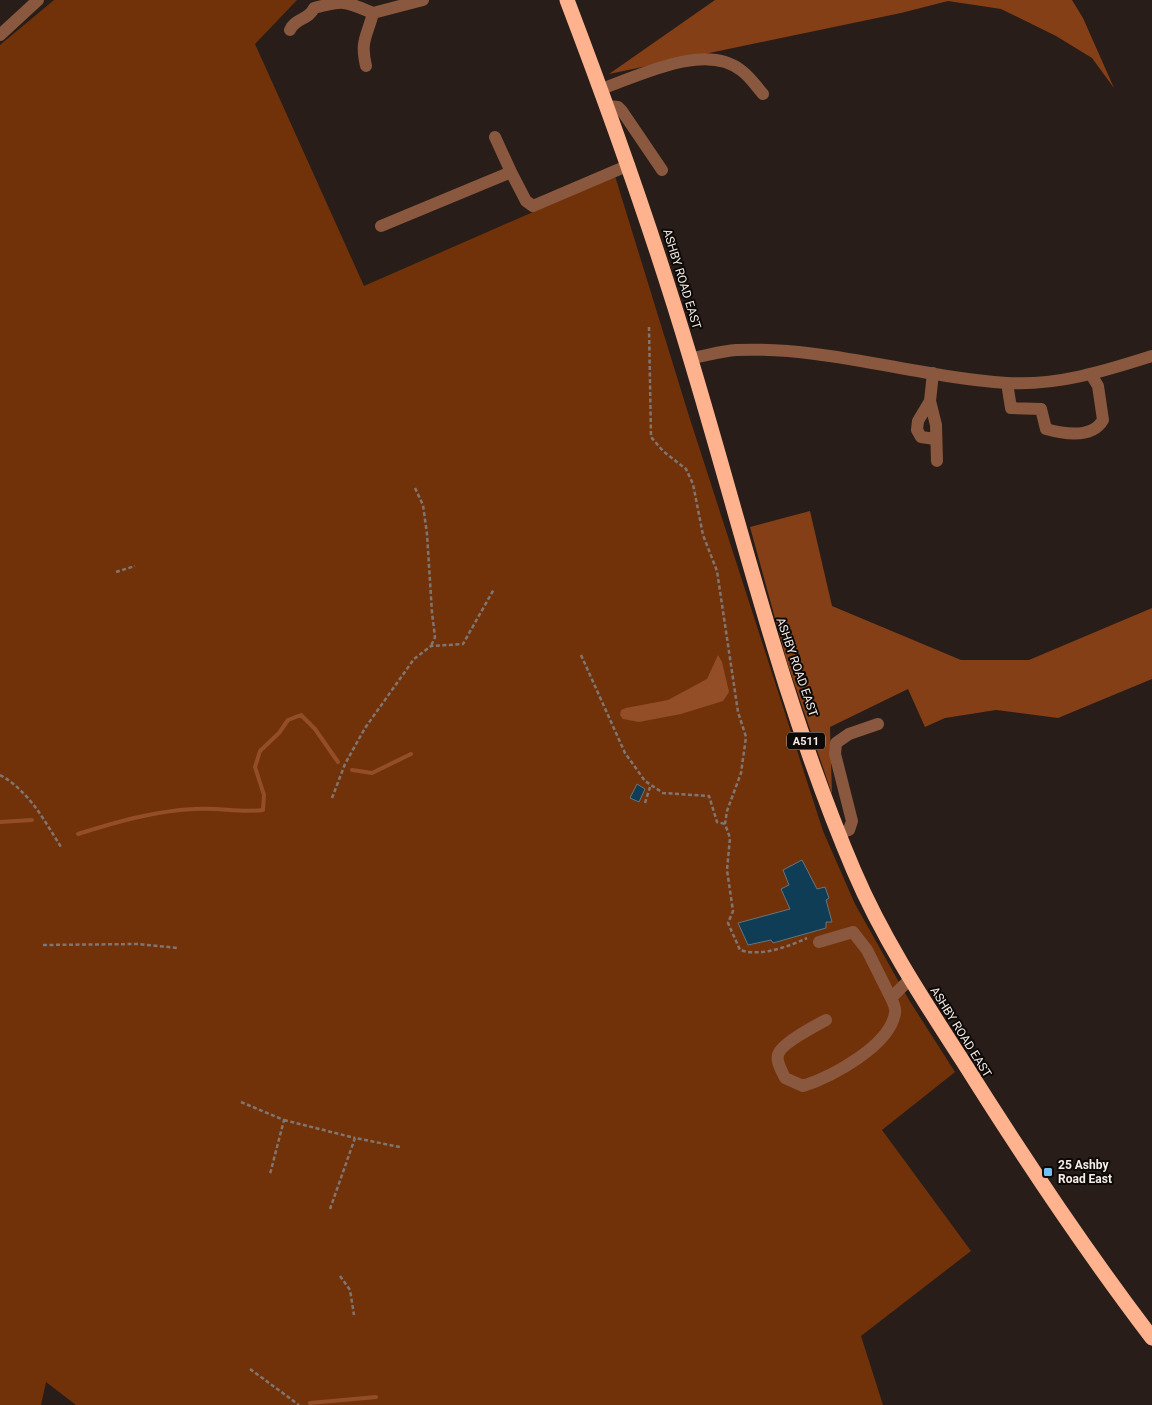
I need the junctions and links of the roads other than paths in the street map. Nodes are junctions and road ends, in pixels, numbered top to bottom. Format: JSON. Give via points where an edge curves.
{"nodes":[{"id":1,"x":38,"y":0,"type":"edge"},
{"id":2,"x":423,"y":0,"type":"edge"},
{"id":3,"x":567,"y":0,"type":"edge"},
{"id":4,"x":374,"y":13,"type":"junction"},
{"id":5,"x":290,"y":30,"type":"dead end"},
{"id":6,"x":0,"y":35,"type":"edge"},
{"id":7,"x":366,"y":66,"type":"dead end"},
{"id":8,"x":599,"y":85,"type":"junction"},
{"id":9,"x":763,"y":94,"type":"dead end"},
{"id":10,"x":607,"y":106,"type":"junction"},
{"id":11,"x":495,"y":137,"type":"dead end"},
{"id":12,"x":629,"y":165,"type":"junction"},
{"id":13,"x":662,"y":170,"type":"dead end"},
{"id":14,"x":511,"y":172,"type":"junction"},
{"id":15,"x":382,"y":226,"type":"dead end"},
{"id":16,"x":1152,"y":356,"type":"edge"},
{"id":17,"x":690,"y":358,"type":"junction"},
{"id":18,"x":933,"y":372,"type":"junction"},
{"id":19,"x":1092,"y":376,"type":"junction"},
{"id":20,"x":1007,"y":383,"type":"junction"},
{"id":21,"x":930,"y":401,"type":"junction"},
{"id":22,"x":935,"y":439,"type":"junction"},
{"id":23,"x":937,"y":461,"type":"dead end"},
{"id":24,"x":878,"y":724,"type":"dead end"},
{"id":25,"x":839,"y":833,"type":"junction"},
{"id":26,"x":814,"y":940,"type":"road end"},
{"id":27,"x":910,"y":979,"type":"junction"},
{"id":28,"x":892,"y":998,"type":"junction"},
{"id":29,"x":826,"y":1020,"type":"dead end"},
{"id":30,"x":1152,"y":1338,"type":"edge"}],
"edges":[{"from":1,"to":6,"type":"street"},
{"from":2,"to":4,"type":"street"},
{"from":3,"to":8,"type":"highway","name":"ASHBY ROAD EAST","number":"A511"},
{"from":4,"to":5,"type":"street","via":[[338,1],[314,8],[311,15],[293,24]]},
{"from":4,"to":7,"type":"street","via":[[363,40]]},
{"from":8,"to":9,"type":"street","via":[[701,58],[741,70]]},
{"from":8,"to":10,"type":"highway","name":"ASHBY ROAD EAST","number":"A511"},
{"from":10,"to":12,"type":"highway","name":"ASHBY ROAD EAST","number":"A511"},
{"from":10,"to":13,"type":"street","via":[[618,107],[622,111]]},
{"from":11,"to":14,"type":"street"},
{"from":12,"to":14,"type":"street","via":[[533,206],[526,201]]},
{"from":12,"to":17,"type":"highway","name":"ASHBY ROAD EAST","number":"A511"},
{"from":14,"to":15,"type":"street"},
{"from":16,"to":19,"type":"street"},
{"from":17,"to":18,"type":"street","via":[[734,350],[776,350]]},
{"from":17,"to":25,"type":"highway","name":"ASHBY ROAD EAST","number":"A511","via":[[772,645]]},
{"from":18,"to":20,"type":"street"},
{"from":18,"to":21,"type":"street"},
{"from":19,"to":20,"type":"street"},
{"from":19,"to":20,"type":"street","via":[[1098,386],[1103,420],[1094,430],[1080,433],[1046,429],[1041,409],[1011,408]]},
{"from":21,"to":22,"type":"street","via":[[936,425]]},
{"from":21,"to":22,"type":"street","via":[[918,421],[917,430],[921,437]]},
{"from":22,"to":23,"type":"street"},
{"from":24,"to":25,"type":"street","via":[[849,734],[836,743],[835,754],[852,821],[849,830]]},
{"from":25,"to":27,"type":"highway","name":"ASHBY ROAD EAST","number":"A511","via":[[856,875]]},
{"from":26,"to":28,"type":"street","via":[[853,932],[868,950]]},
{"from":27,"to":28,"type":"street"},
{"from":27,"to":30,"type":"highway","name":"ASHBY ROAD EAST","number":"A511","via":[[1034,1170],[1111,1284]]},
{"from":28,"to":29,"type":"street","via":[[896,1012],[888,1029],[869,1051],[803,1086],[785,1078],[778,1054],[783,1047]]}]}
